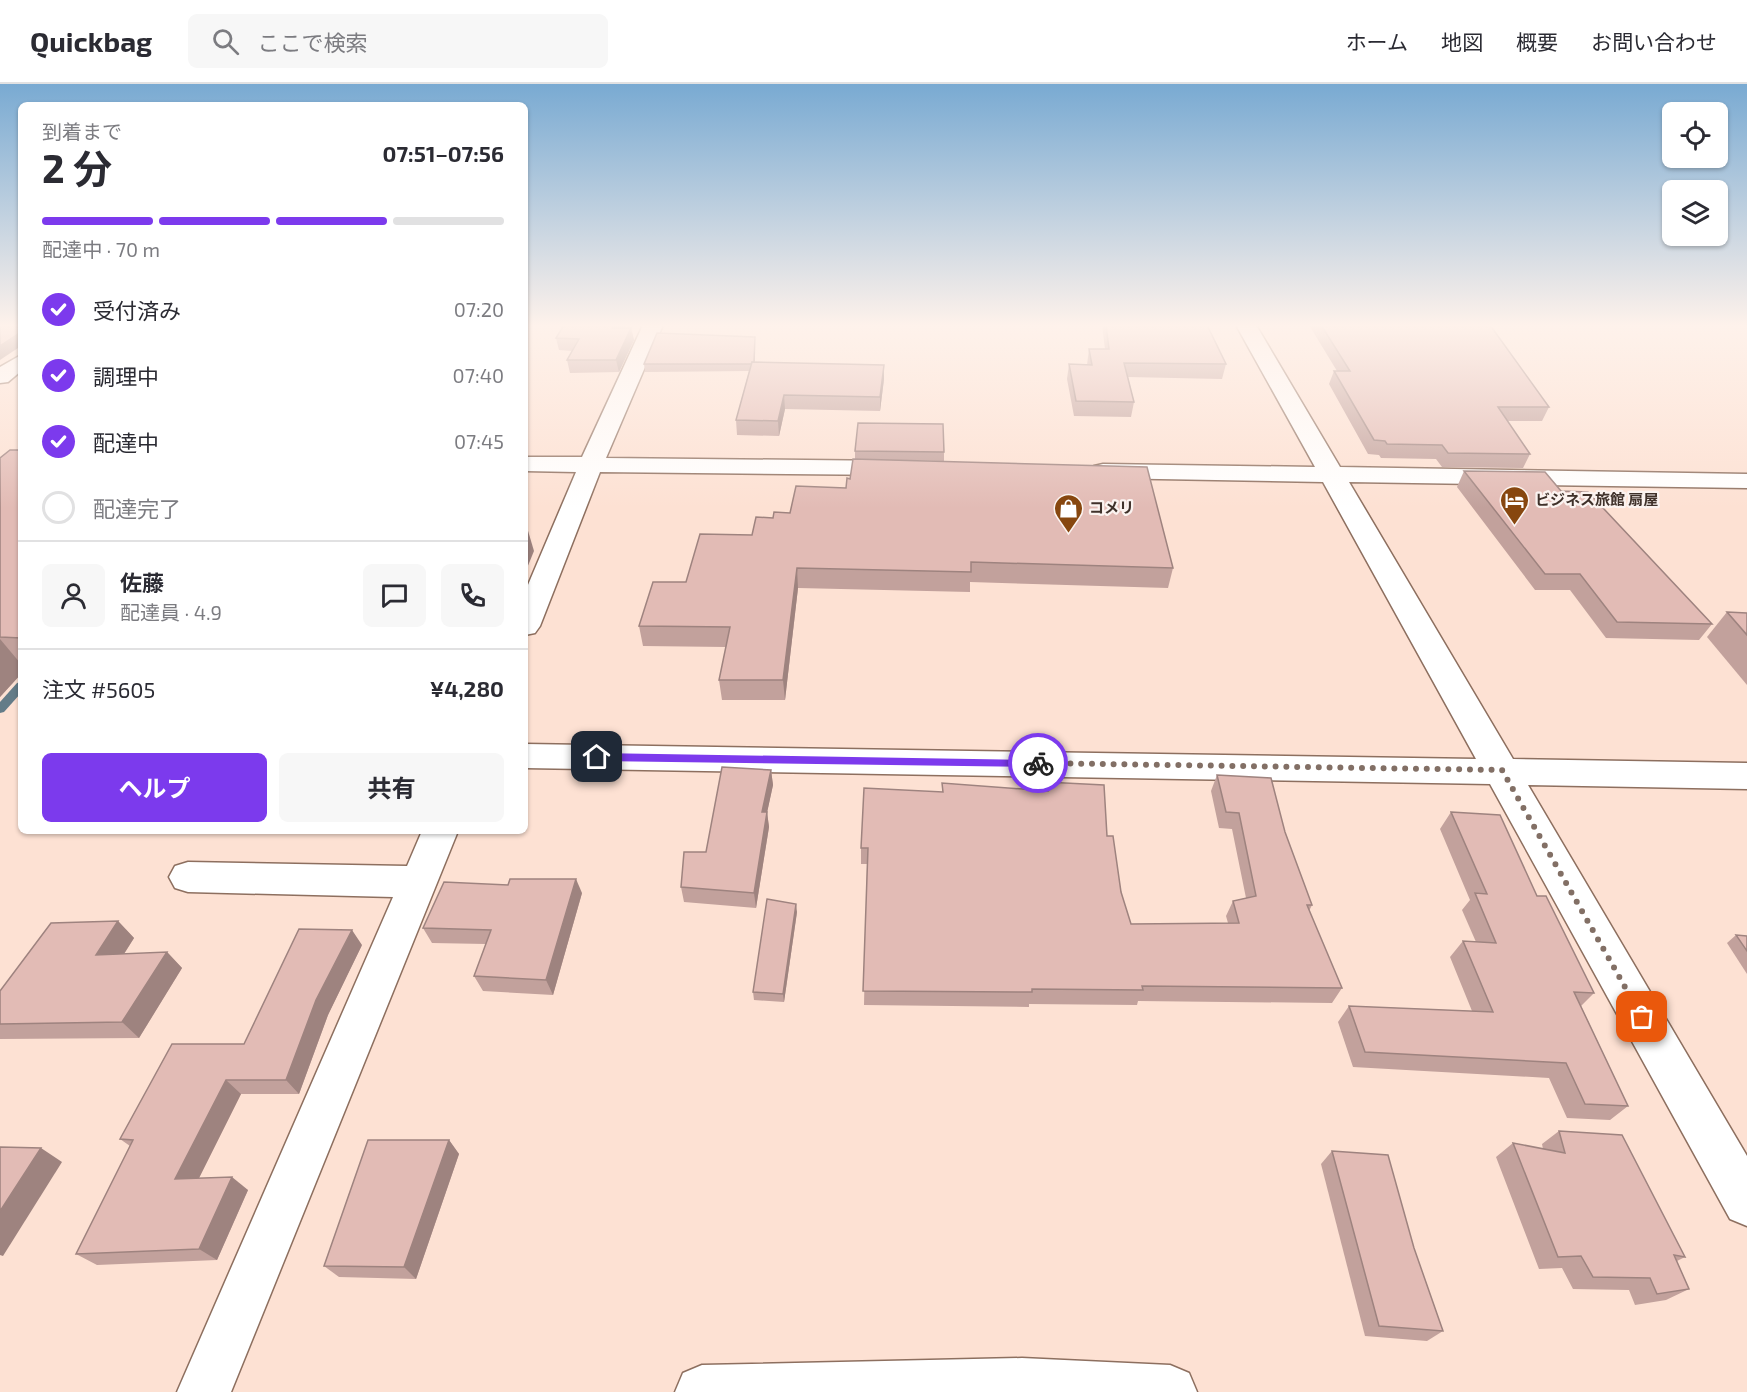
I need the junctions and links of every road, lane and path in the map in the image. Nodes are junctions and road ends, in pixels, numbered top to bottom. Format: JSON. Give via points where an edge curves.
{"nodes":[{"id":1,"x":626,"y":386,"type":"edge"},
{"id":2,"x":1281,"y":386,"type":"edge"},
{"id":3,"x":528,"y":464,"type":"edge"},
{"id":4,"x":591,"y":465,"type":"junction"},
{"id":5,"x":914,"y":468,"type":"edge"},
{"id":6,"x":1080,"y":470,"type":"edge"},
{"id":7,"x":1331,"y":473,"type":"junction"},
{"id":8,"x":1747,"y":480,"type":"edge"},
{"id":9,"x":528,"y":619,"type":"edge"},
{"id":10,"x":528,"y":756,"type":"edge"},
{"id":11,"x":1502,"y":770,"type":"junction"},
{"id":12,"x":1747,"y":776,"type":"edge"},
{"id":13,"x":439,"y":834,"type":"edge"},
{"id":14,"x":188,"y":877,"type":"dead end"},
{"id":15,"x":419,"y":882,"type":"junction"},
{"id":16,"x":1747,"y":1202,"type":"edge"},
{"id":17,"x":204,"y":1392,"type":"edge"},
{"id":18,"x":702,"y":1392,"type":"edge"},
{"id":19,"x":1170,"y":1392,"type":"edge"}],
"edges":[{"from":1,"to":4,"type":"street"},
{"from":2,"to":7,"type":"street"},
{"from":3,"to":4,"type":"street"},
{"from":4,"to":5,"type":"street"},
{"from":4,"to":9,"type":"street"},
{"from":6,"to":7,"type":"street"},
{"from":7,"to":8,"type":"street"},
{"from":7,"to":11,"type":"street"},
{"from":10,"to":11,"type":"street"},
{"from":11,"to":12,"type":"street"},
{"from":11,"to":16,"type":"street"},
{"from":13,"to":15,"type":"street"},
{"from":14,"to":15,"type":"street"},
{"from":15,"to":17,"type":"street"},
{"from":18,"to":19,"type":"street","via":[[1022,1385]]}]}
